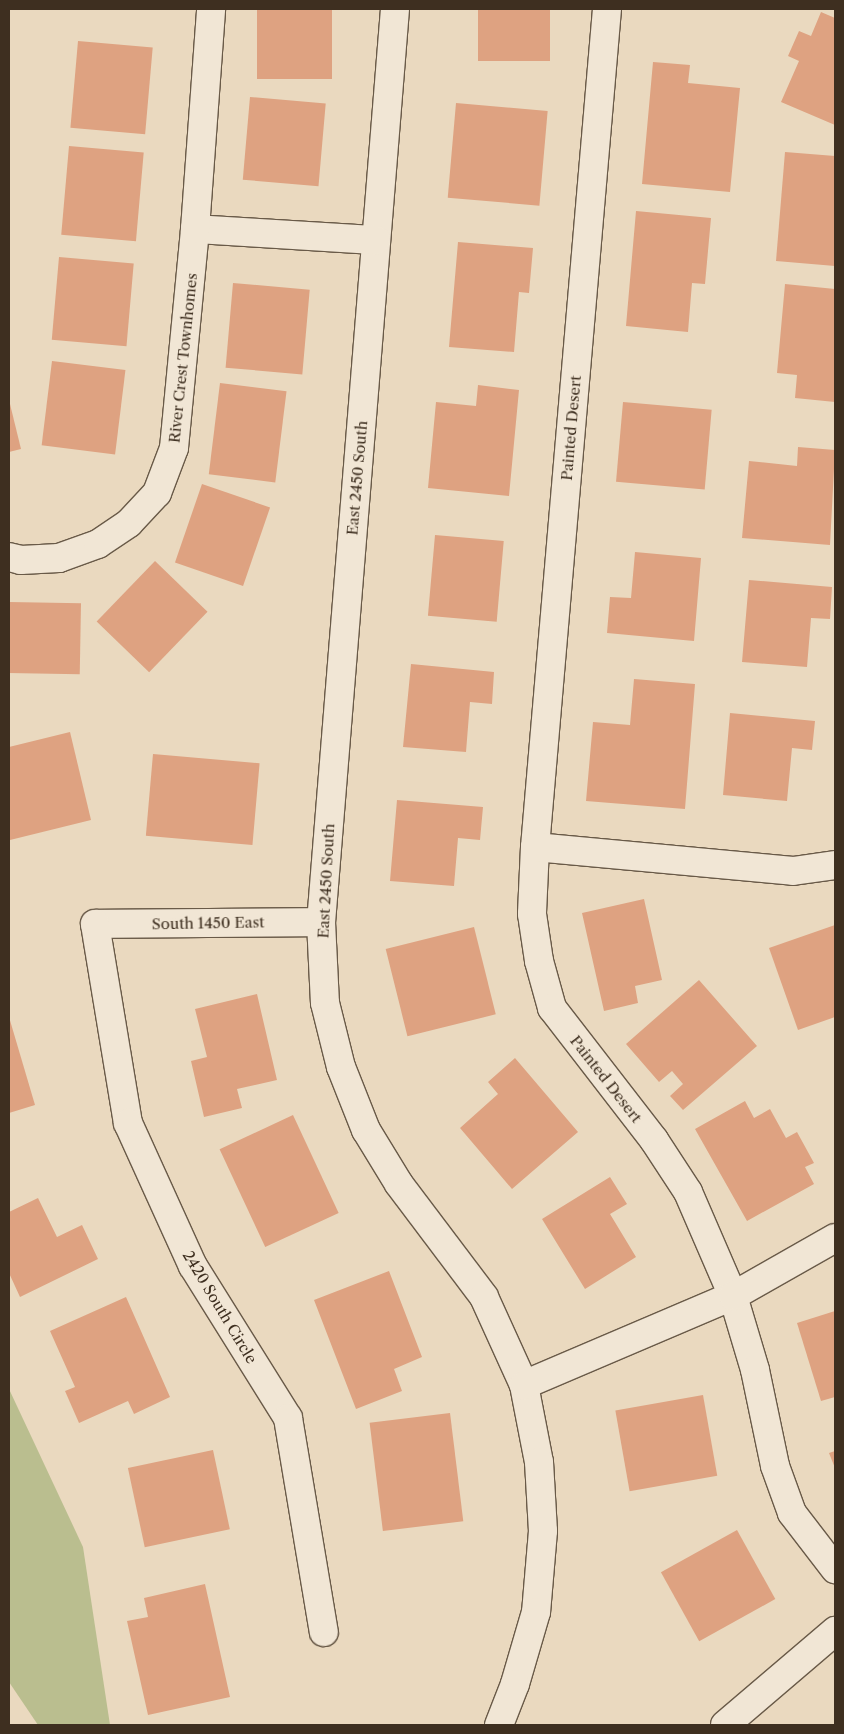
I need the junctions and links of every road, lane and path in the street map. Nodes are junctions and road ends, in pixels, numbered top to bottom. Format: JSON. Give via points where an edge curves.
{"nodes":[{"id":1,"x":208,"y":9,"type":"edge"},
{"id":2,"x":395,"y":9,"type":"edge"},
{"id":3,"x":607,"y":9,"type":"edge"},
{"id":4,"x":195,"y":228,"type":"junction"},
{"id":5,"x":376,"y":240,"type":"junction"},
{"id":6,"x":9,"y":558,"type":"edge"},
{"id":7,"x":535,"y":847,"type":"junction"},
{"id":8,"x":835,"y":864,"type":"edge"},
{"id":9,"x":321,"y":922,"type":"junction"},
{"id":10,"x":95,"y":924,"type":"joint"},
{"id":11,"x":835,"y":1238,"type":"edge"},
{"id":12,"x":733,"y":1296,"type":"junction"},
{"id":13,"x":524,"y":1384,"type":"junction"},
{"id":14,"x":835,"y":1569,"type":"edge"},
{"id":15,"x":835,"y":1631,"type":"edge"},
{"id":16,"x":324,"y":1632,"type":"dead end"},
{"id":17,"x":499,"y":1725,"type":"edge"},
{"id":18,"x":725,"y":1725,"type":"edge"}],
"edges":[{"from":1,"to":4,"type":"street","name":"River Crest Townhomes"},
{"from":2,"to":5,"type":"street","name":"East 2450 South"},
{"from":3,"to":7,"type":"street","name":"Painted Desert"},
{"from":4,"to":5,"type":"street"},
{"from":4,"to":6,"type":"street","name":"River Crest Townhomes","via":[[174,448],[157,493],[129,523],[98,544],[59,558]]},
{"from":5,"to":9,"type":"street","name":"East 2450 South"},
{"from":7,"to":8,"type":"street","via":[[793,872]]},
{"from":7,"to":12,"type":"street","name":"Painted Desert","via":[[532,914],[539,962],[552,1008],[654,1140],[688,1192]]},
{"from":9,"to":10,"type":"street","name":"South 1450 East"},
{"from":9,"to":13,"type":"street","name":"East 2450 South","via":[[326,1003],[341,1067],[366,1130],[399,1184],[484,1297]]},
{"from":10,"to":16,"type":"street","name":"2420 South Circle","via":[[128,1123],[193,1266],[288,1418]]},
{"from":11,"to":12,"type":"street"},
{"from":12,"to":13,"type":"street"},
{"from":12,"to":14,"type":"street","name":"Painted Desert","via":[[756,1370],[775,1466],[792,1513]]},
{"from":13,"to":17,"type":"street","name":"East 2450 South","via":[[539,1462],[544,1531],[536,1612]]},
{"from":15,"to":18,"type":"street"}]}
